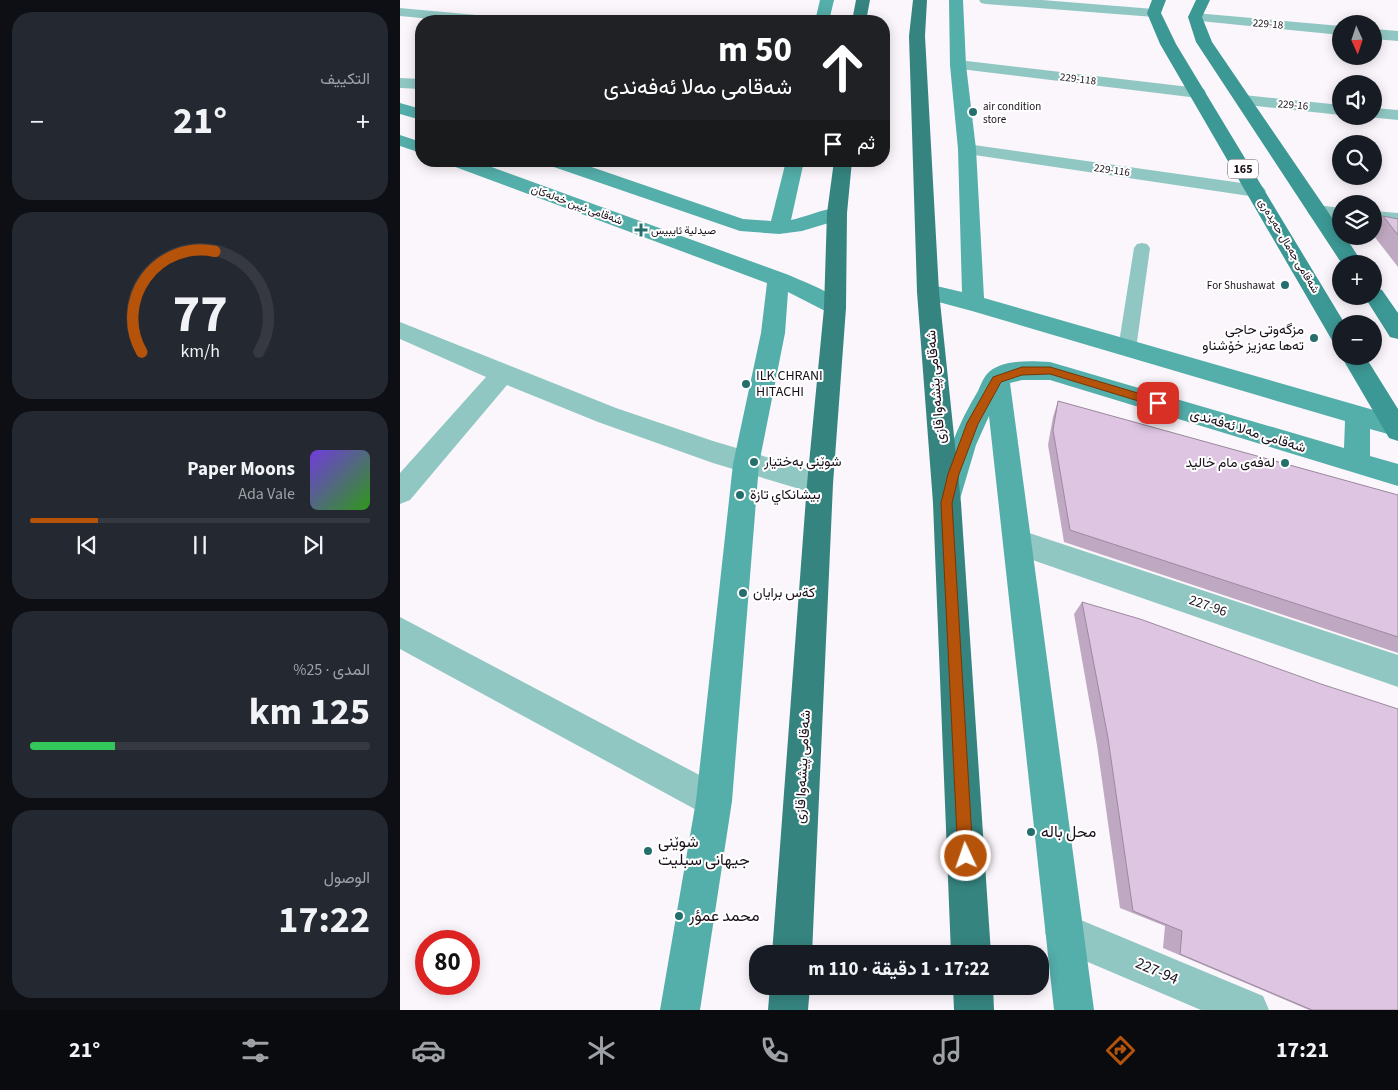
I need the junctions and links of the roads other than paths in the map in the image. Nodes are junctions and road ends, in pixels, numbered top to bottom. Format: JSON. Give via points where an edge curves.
{"nodes":[{"id":1,"x":827,"y":0,"type":"edge"},
{"id":2,"x":863,"y":0,"type":"edge"},
{"id":3,"x":920,"y":0,"type":"edge"},
{"id":4,"x":956,"y":0,"type":"edge"},
{"id":5,"x":986,"y":0,"type":"edge"},
{"id":6,"x":1203,"y":0,"type":"edge"},
{"id":7,"x":1156,"y":6,"type":"edge"},
{"id":8,"x":400,"y":12,"type":"edge"},
{"id":9,"x":433,"y":15,"type":"edge"},
{"id":10,"x":823,"y":15,"type":"edge"},
{"id":11,"x":861,"y":15,"type":"edge"},
{"id":12,"x":1195,"y":17,"type":"junction"},
{"id":13,"x":1332,"y":30,"type":"edge"},
{"id":14,"x":1382,"y":35,"type":"edge"},
{"id":15,"x":1398,"y":36,"type":"edge"},
{"id":16,"x":958,"y":65,"type":"junction"},
{"id":17,"x":400,"y":83,"type":"edge"},
{"id":18,"x":415,"y":84,"type":"edge"},
{"id":19,"x":1198,"y":93,"type":"junction"},
{"id":20,"x":1244,"y":100,"type":"junction"},
{"id":21,"x":400,"y":108,"type":"edge"},
{"id":22,"x":1332,"y":109,"type":"edge"},
{"id":23,"x":415,"y":113,"type":"edge"},
{"id":24,"x":1382,"y":114,"type":"edge"},
{"id":25,"x":1398,"y":115,"type":"edge"},
{"id":26,"x":400,"y":140,"type":"edge"},
{"id":27,"x":1250,"y":142,"type":"junction"},
{"id":28,"x":415,"y":146,"type":"edge"},
{"id":29,"x":967,"y":149,"type":"junction"},
{"id":30,"x":473,"y":167,"type":"edge"},
{"id":31,"x":572,"y":167,"type":"edge"},
{"id":32,"x":794,"y":167,"type":"edge"},
{"id":33,"x":842,"y":167,"type":"edge"},
{"id":34,"x":1256,"y":191,"type":"junction"},
{"id":35,"x":1317,"y":211,"type":"junction"},
{"id":36,"x":837,"y":213,"type":"junction"},
{"id":37,"x":1332,"y":213,"type":"edge"},
{"id":38,"x":1382,"y":218,"type":"edge"},
{"id":39,"x":1398,"y":219,"type":"edge"},
{"id":40,"x":779,"y":228,"type":"junction"},
{"id":41,"x":1142,"y":248,"type":"dead end"},
{"id":42,"x":1346,"y":255,"type":"edge"},
{"id":43,"x":778,"y":279,"type":"junction"},
{"id":44,"x":928,"y":292,"type":"junction"},
{"id":45,"x":973,"y":303,"type":"junction"},
{"id":46,"x":1381,"y":305,"type":"edge"},
{"id":47,"x":835,"y":308,"type":"junction"},
{"id":48,"x":1332,"y":321,"type":"edge"},
{"id":49,"x":400,"y":330,"type":"edge"},
{"id":50,"x":1398,"y":331,"type":"edge"},
{"id":51,"x":1127,"y":349,"type":"junction"},
{"id":52,"x":1358,"y":365,"type":"edge"},
{"id":53,"x":502,"y":375,"type":"junction"},
{"id":54,"x":997,"y":379,"type":"junction"},
{"id":55,"x":1358,"y":415,"type":"junction"},
{"id":56,"x":1397,"y":429,"type":"edge"},
{"id":57,"x":1356,"y":463,"type":"junction"},
{"id":58,"x":746,"y":464,"type":"junction"},
{"id":59,"x":1398,"y":475,"type":"edge"},
{"id":60,"x":820,"y":484,"type":"junction"},
{"id":61,"x":400,"y":492,"type":"edge"},
{"id":62,"x":947,"y":503,"type":"junction"},
{"id":63,"x":1017,"y":542,"type":"junction"},
{"id":64,"x":400,"y":632,"type":"edge"},
{"id":65,"x":1398,"y":670,"type":"edge"},
{"id":66,"x":714,"y":801,"type":"junction"},
{"id":67,"x":1064,"y":932,"type":"junction"},
{"id":68,"x":793,"y":945,"type":"edge"},
{"id":69,"x":971,"y":945,"type":"edge"},
{"id":70,"x":789,"y":995,"type":"edge"},
{"id":71,"x":973,"y":995,"type":"edge"},
{"id":72,"x":680,"y":1010,"type":"edge"},
{"id":73,"x":788,"y":1010,"type":"edge"},
{"id":74,"x":974,"y":1010,"type":"edge"},
{"id":75,"x":1074,"y":1010,"type":"edge"},
{"id":76,"x":1249,"y":1010,"type":"edge"}],
"edges":[{"from":1,"to":10,"type":"main road"},
{"from":2,"to":11,"type":"highway"},
{"from":3,"to":44,"type":"highway","name":"شەقامی پێشەوا قازی","via":[[917,36]]},
{"from":4,"to":16,"type":"main road"},
{"from":5,"to":7,"type":"street"},
{"from":6,"to":12,"type":"main road"},
{"from":7,"to":19,"type":"main road","name":"شەقامی جەمال حەیدەری","number":"165","via":[[1168,44]]},
{"from":8,"to":9,"type":"street"},
{"from":12,"to":13,"type":"street","name":"229-18"},
{"from":12,"to":20,"type":"main road","name":"شەقامی جەمال حەیدەری","number":"165","via":[[1204,42]]},
{"from":14,"to":15,"type":"street"},
{"from":16,"to":19,"type":"street","name":"229-118"},
{"from":16,"to":29,"type":"main road"},
{"from":17,"to":18,"type":"street"},
{"from":19,"to":27,"type":"main road","name":"شەقامی جەمال حەیدەری","number":"165"},
{"from":20,"to":22,"type":"street","name":"229-16"},
{"from":20,"to":27,"type":"main road","name":"شەقامی جەمال حەیدەری","number":"165"},
{"from":21,"to":23,"type":"main road"},
{"from":24,"to":25,"type":"street"},
{"from":26,"to":28,"type":"main road"},
{"from":27,"to":34,"type":"main road","name":"شەقامی جەمال حەیدەری","number":"165"},
{"from":27,"to":35,"type":"main road","name":"شەقامی جەمال حەیدەری","number":"165"},
{"from":29,"to":34,"type":"street","name":"229-116"},
{"from":29,"to":45,"type":"main road"},
{"from":30,"to":43,"type":"main road","name":"شەقامی ئیبن خەلەکان"},
{"from":31,"to":40,"type":"main road","via":[[740,225]]},
{"from":32,"to":40,"type":"main road"},
{"from":33,"to":36,"type":"highway","name":"شەقامی پێشەوا قازی"},
{"from":34,"to":48,"type":"main road","name":"شەقامی جەمال حەیدەری","number":"165"},
{"from":35,"to":37,"type":"street"},
{"from":35,"to":42,"type":"main road","name":"شەقامی جەمال حەیدەری","number":"165"},
{"from":36,"to":40,"type":"main road","via":[[814,222]]},
{"from":36,"to":47,"type":"highway","name":"شەقامی پێشەوا قازی"},
{"from":38,"to":39,"type":"street"},
{"from":41,"to":51,"type":"lane"},
{"from":43,"to":47,"type":"main road","name":"شەقامی ئیبن خەلەکان"},
{"from":43,"to":58,"type":"main road","via":[[773,333]]},
{"from":44,"to":45,"type":"main road"},
{"from":44,"to":62,"type":"highway","name":"شەقامی پێشەوا قازی"},
{"from":45,"to":51,"type":"main road"},
{"from":46,"to":50,"type":"main road"},
{"from":47,"to":60,"type":"highway","name":"شەقامی پێشەوا قازی"},
{"from":49,"to":53,"type":"street"},
{"from":51,"to":55,"type":"main road"},
{"from":52,"to":56,"type":"main road"},
{"from":53,"to":58,"type":"street"},
{"from":53,"to":61,"type":"street"},
{"from":54,"to":57,"type":"main road","name":"شەقامی مەلا ئەفەندی","via":[[1022,371],[1050,370]]},
{"from":54,"to":62,"type":"main road","via":[[969,431]]},
{"from":54,"to":63,"type":"main road"},
{"from":55,"to":56,"type":"main road"},
{"from":55,"to":57,"type":"main road"},
{"from":57,"to":59,"type":"main road","name":"شەقامی مەلا ئەفەندی"},
{"from":58,"to":60,"type":"street"},
{"from":58,"to":66,"type":"main road"},
{"from":60,"to":68,"type":"highway","name":"شەقامی پێشەوا قازی"},
{"from":62,"to":69,"type":"highway","name":"شەقامی پێشەوا قازی"},
{"from":63,"to":65,"type":"street","name":"227-96"},
{"from":63,"to":67,"type":"main road"},
{"from":64,"to":66,"type":"street"},
{"from":66,"to":72,"type":"main road"},
{"from":67,"to":75,"type":"main road"},
{"from":67,"to":76,"type":"street","name":"227-94"},
{"from":70,"to":73,"type":"highway"},
{"from":71,"to":74,"type":"highway"}]}
